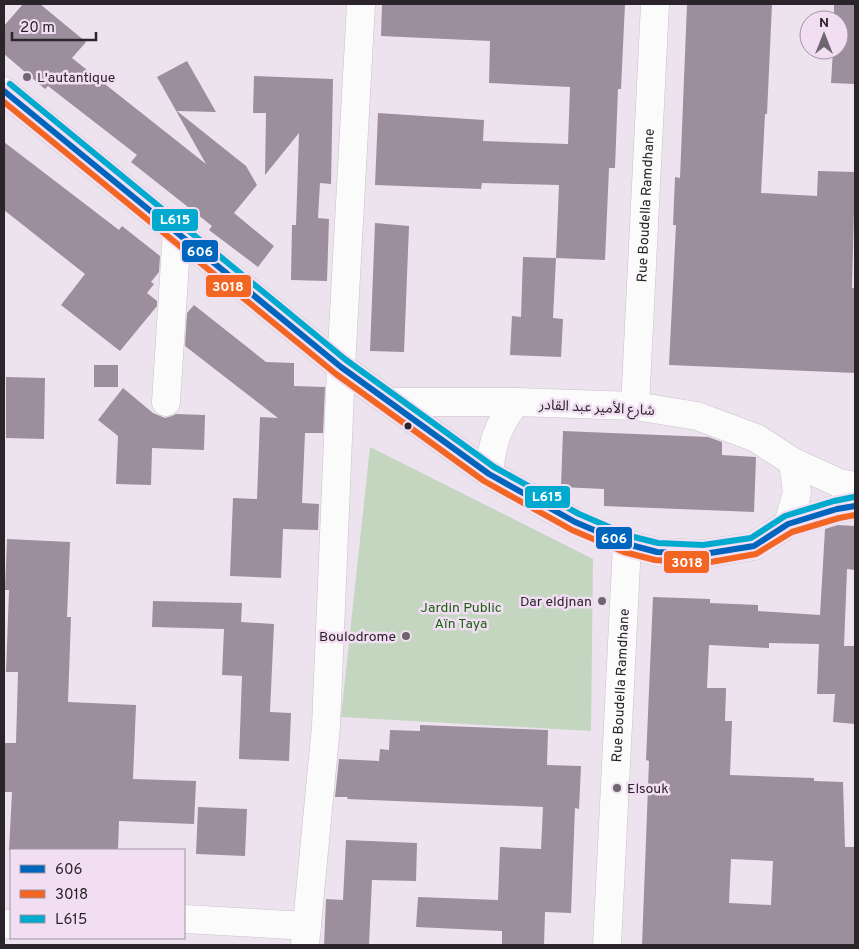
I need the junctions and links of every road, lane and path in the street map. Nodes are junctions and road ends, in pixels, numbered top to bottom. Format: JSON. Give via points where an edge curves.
{"nodes":[{"id":1,"x":361,"y":4,"type":"edge"},
{"id":2,"x":655,"y":4,"type":"edge"},
{"id":3,"x":4,"y":91,"type":"edge"},
{"id":4,"x":177,"y":231,"type":"junction"},
{"id":5,"x":341,"y":367,"type":"junction"},
{"id":6,"x":166,"y":402,"type":"dead end"},
{"id":7,"x":390,"y":402,"type":"junction"},
{"id":8,"x":516,"y":402,"type":"junction"},
{"id":9,"x":635,"y":406,"type":"junction"},
{"id":10,"x":793,"y":462,"type":"junction"},
{"id":11,"x":489,"y":474,"type":"junction"},
{"id":12,"x":855,"y":486,"type":"edge"},
{"id":13,"x":855,"y":506,"type":"edge"},
{"id":14,"x":788,"y":524,"type":"junction"},
{"id":15,"x":627,"y":544,"type":"junction"},
{"id":16,"x":185,"y":919,"type":"edge"},
{"id":17,"x":306,"y":936,"type":"edge"},
{"id":18,"x":606,"y":945,"type":"edge"}],
"edges":[{"from":1,"to":5,"type":"street"},
{"from":2,"to":9,"type":"street","name":"Rue Boudella Ramdhane"},
{"from":3,"to":4,"type":"street"},
{"from":4,"to":5,"type":"street"},
{"from":4,"to":6,"type":"street"},
{"from":5,"to":7,"type":"street"},
{"from":5,"to":17,"type":"street","via":[[326,726]]},
{"from":7,"to":8,"type":"street","name":"شارع الأمير عبد القادر"},
{"from":7,"to":11,"type":"street"},
{"from":8,"to":9,"type":"street","name":"شارع الأمير عبد القادر"},
{"from":8,"to":11,"type":"street","via":[[495,436]]},
{"from":9,"to":10,"type":"street","name":"شارع الأمير عبد القادر","via":[[697,416],[756,438]]},
{"from":10,"to":12,"type":"street","name":"شارع الأمير عبد القادر","via":[[839,483]]},
{"from":10,"to":14,"type":"street","via":[[798,493]]},
{"from":11,"to":15,"type":"street","via":[[575,522]]},
{"from":13,"to":14,"type":"street"},
{"from":14,"to":15,"type":"street","via":[[754,546],[704,554],[657,552]]},
{"from":15,"to":18,"type":"street","name":"Rue Boudella Ramdhane"},
{"from":16,"to":17,"type":"street"}]}
